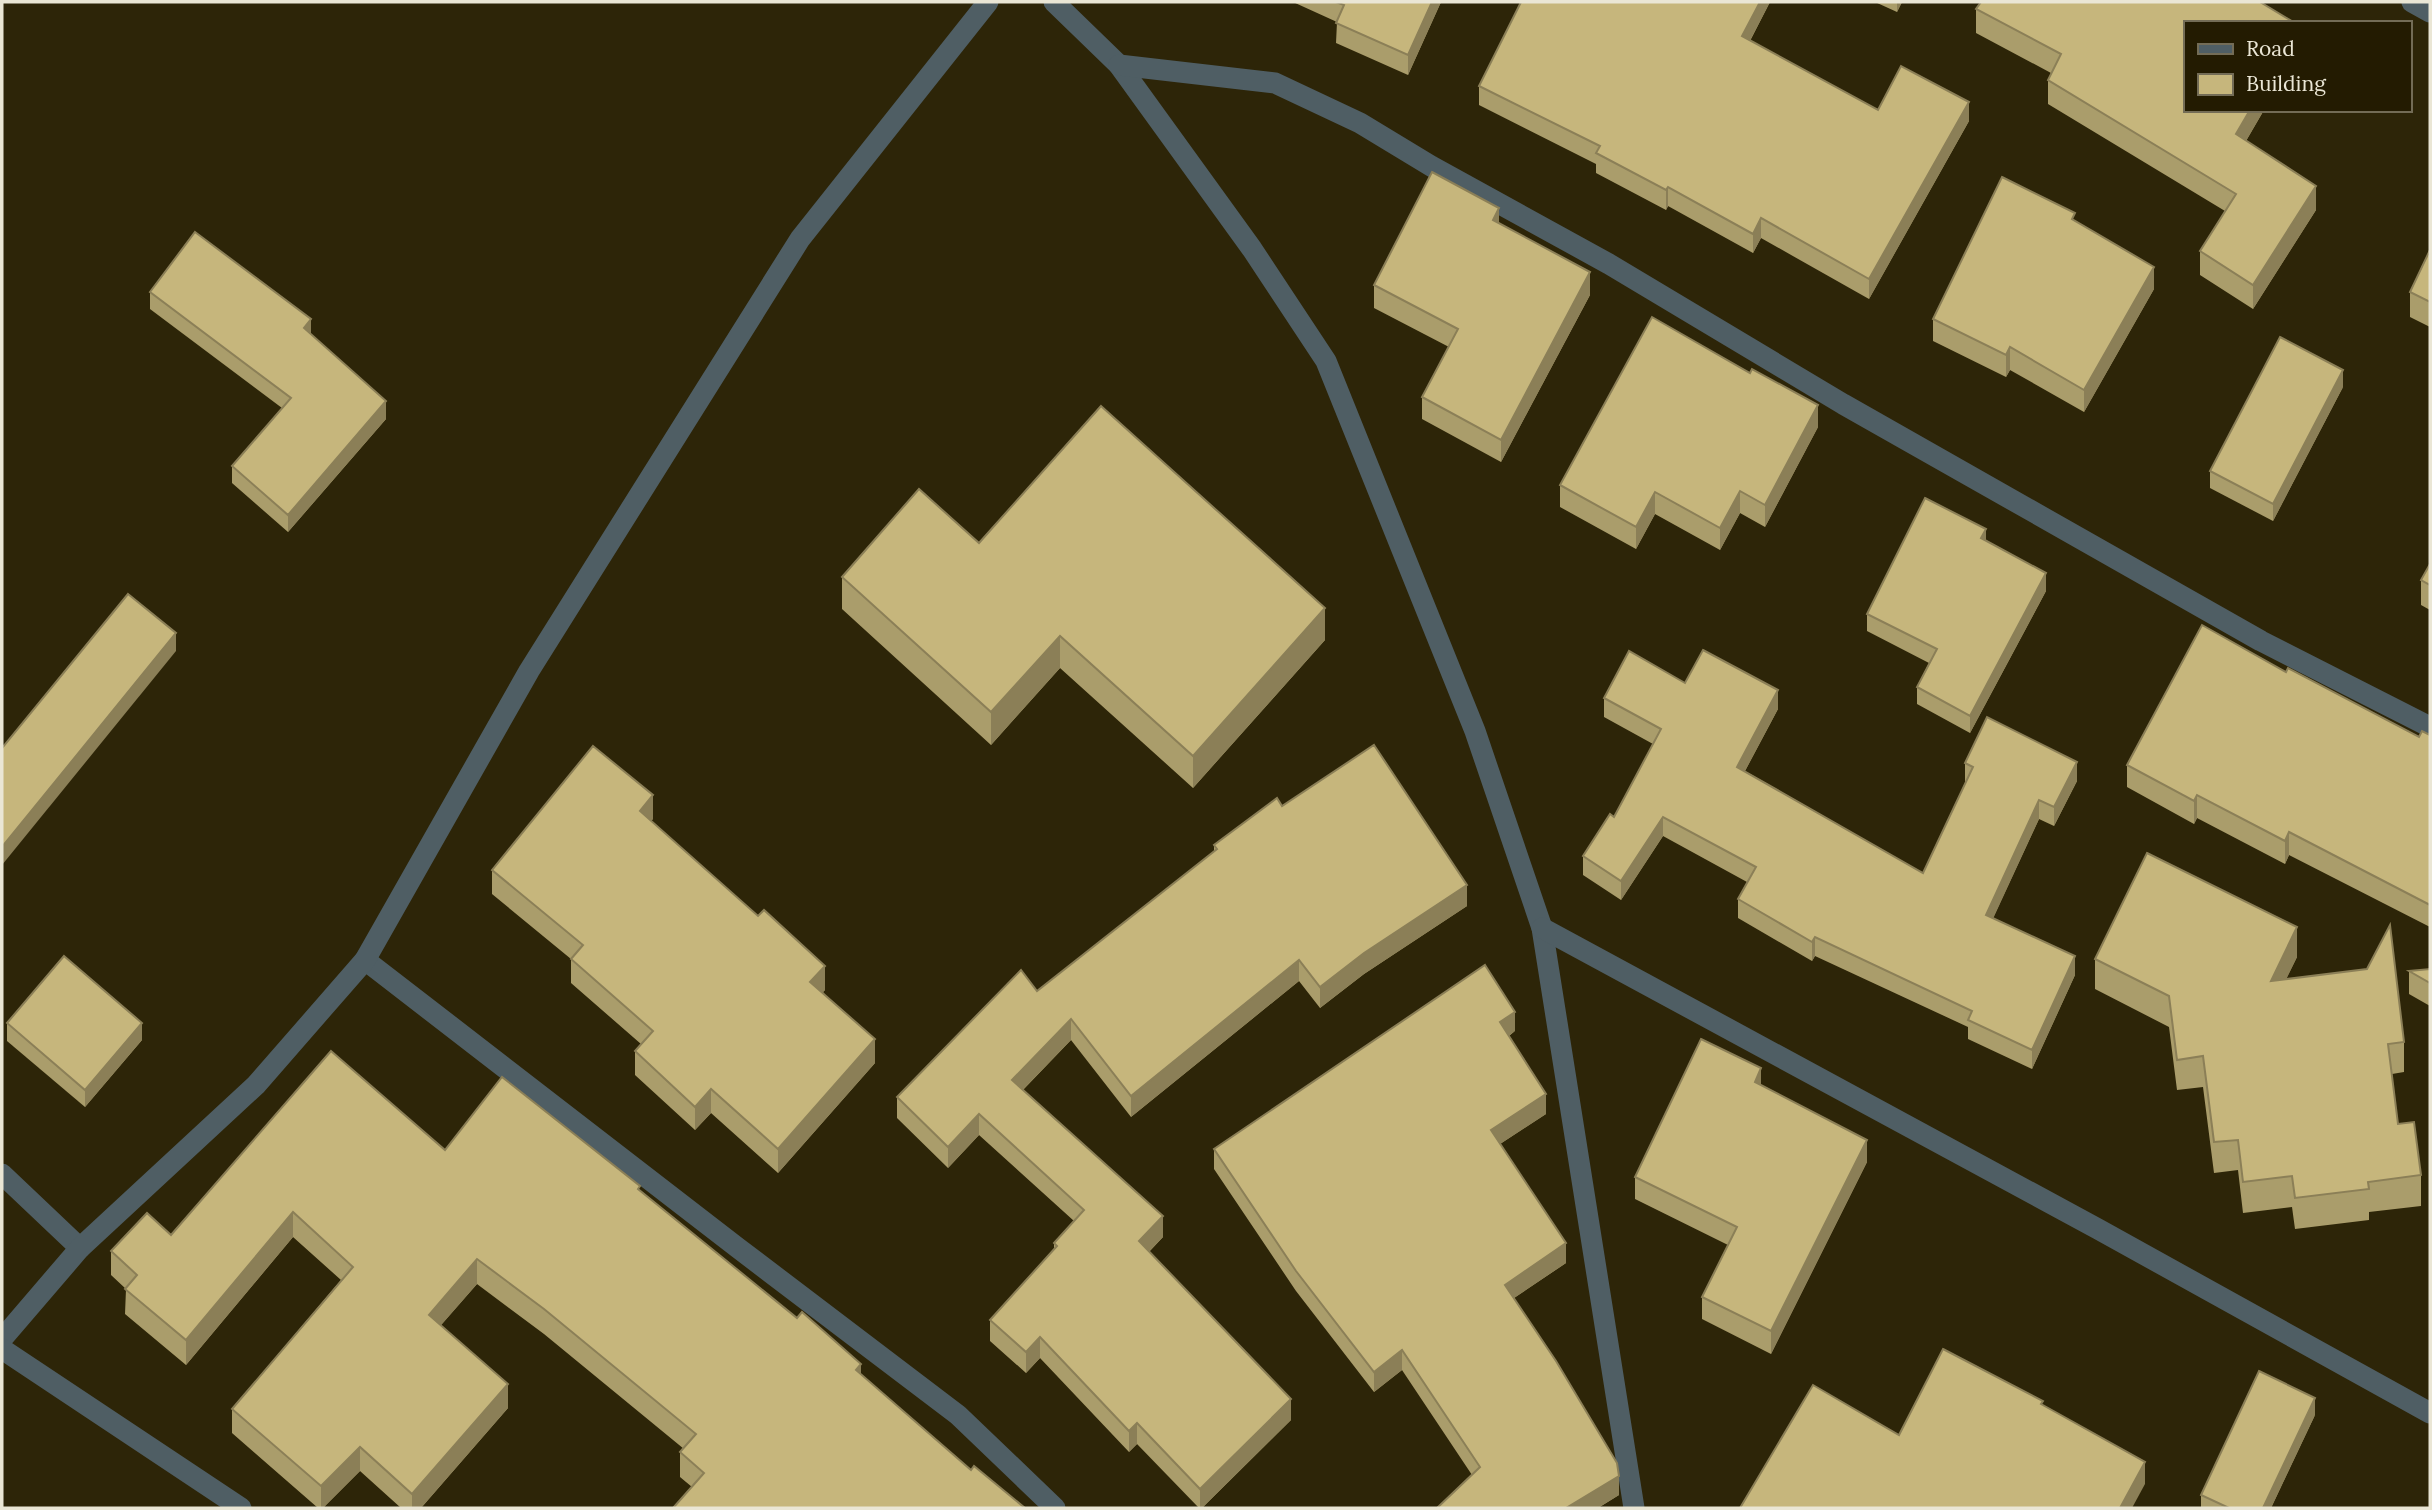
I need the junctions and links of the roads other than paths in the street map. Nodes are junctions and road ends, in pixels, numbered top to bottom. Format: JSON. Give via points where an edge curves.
{"nodes":[{"id":1,"x":988,"y":2,"type":"edge"},
{"id":2,"x":1054,"y":2,"type":"edge"},
{"id":3,"x":2412,"y":2,"type":"edge"},
{"id":4,"x":2430,"y":12,"type":"edge"},
{"id":5,"x":1119,"y":65,"type":"junction"},
{"id":6,"x":2430,"y":727,"type":"edge"},
{"id":7,"x":1542,"y":928,"type":"junction"},
{"id":8,"x":366,"y":960,"type":"junction"},
{"id":9,"x":2,"y":1174,"type":"edge"},
{"id":10,"x":80,"y":1248,"type":"junction"},
{"id":11,"x":2,"y":1339,"type":"edge"},
{"id":12,"x":2,"y":1349,"type":"edge"},
{"id":13,"x":2430,"y":1413,"type":"edge"},
{"id":14,"x":241,"y":1508,"type":"edge"},
{"id":15,"x":1055,"y":1508,"type":"edge"},
{"id":16,"x":1634,"y":1508,"type":"edge"}],
"edges":[{"from":1,"to":8,"type":"street","via":[[800,239],[529,671]]},
{"from":2,"to":5,"type":"street"},
{"from":3,"to":4,"type":"street"},
{"from":5,"to":6,"type":"street","via":[[1275,83],[1360,123],[2260,641]]},
{"from":5,"to":7,"type":"street","via":[[1252,249],[1326,361],[1475,731]]},
{"from":7,"to":13,"type":"street"},
{"from":7,"to":16,"type":"street"},
{"from":8,"to":10,"type":"street","via":[[256,1085]]},
{"from":8,"to":15,"type":"street","via":[[958,1415]]},
{"from":9,"to":10,"type":"street"},
{"from":10,"to":11,"type":"street"},
{"from":12,"to":14,"type":"street"}]}
